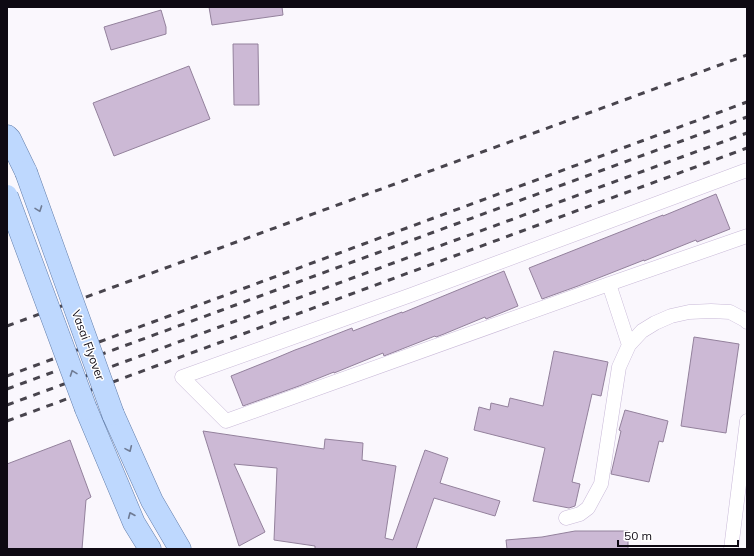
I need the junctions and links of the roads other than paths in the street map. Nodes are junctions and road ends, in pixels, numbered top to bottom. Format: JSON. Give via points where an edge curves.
{"nodes":[{"id":1,"x":7,"y":136,"type":"edge"},
{"id":2,"x":747,"y":170,"type":"edge"},
{"id":3,"x":7,"y":196,"type":"edge"},
{"id":4,"x":747,"y":236,"type":"edge"},
{"id":5,"x":609,"y":284,"type":"junction"},
{"id":6,"x":747,"y":322,"type":"edge"},
{"id":7,"x":629,"y":345,"type":"junction"},
{"id":8,"x":747,"y":421,"type":"edge"},
{"id":9,"x":742,"y":501,"type":"edge"},
{"id":10,"x":566,"y":518,"type":"dead end"},
{"id":11,"x":150,"y":549,"type":"edge"},
{"id":12,"x":180,"y":549,"type":"edge"},
{"id":13,"x":731,"y":549,"type":"edge"}],
"edges":[{"from":1,"to":12,"type":"main road","name":"Vasai Flyover","one_way":true,"bridge":true,"via":[[26,172],[113,414],[152,501]]},
{"from":2,"to":5,"type":"street","via":[[182,377],[226,421]]},
{"from":11,"to":3,"type":"main road","name":"Vasai Flyover","one_way":true,"bridge":true,"via":[[134,524],[86,409]]},
{"from":4,"to":5,"type":"street"},
{"from":5,"to":7,"type":"street"},
{"from":6,"to":7,"type":"street","via":[[730,312],[688,312],[655,323],[642,331]]},
{"from":7,"to":10,"type":"street","via":[[619,367],[600,484],[588,508],[580,514]]},
{"from":8,"to":9,"type":"street"},
{"from":9,"to":13,"type":"street"}]}
